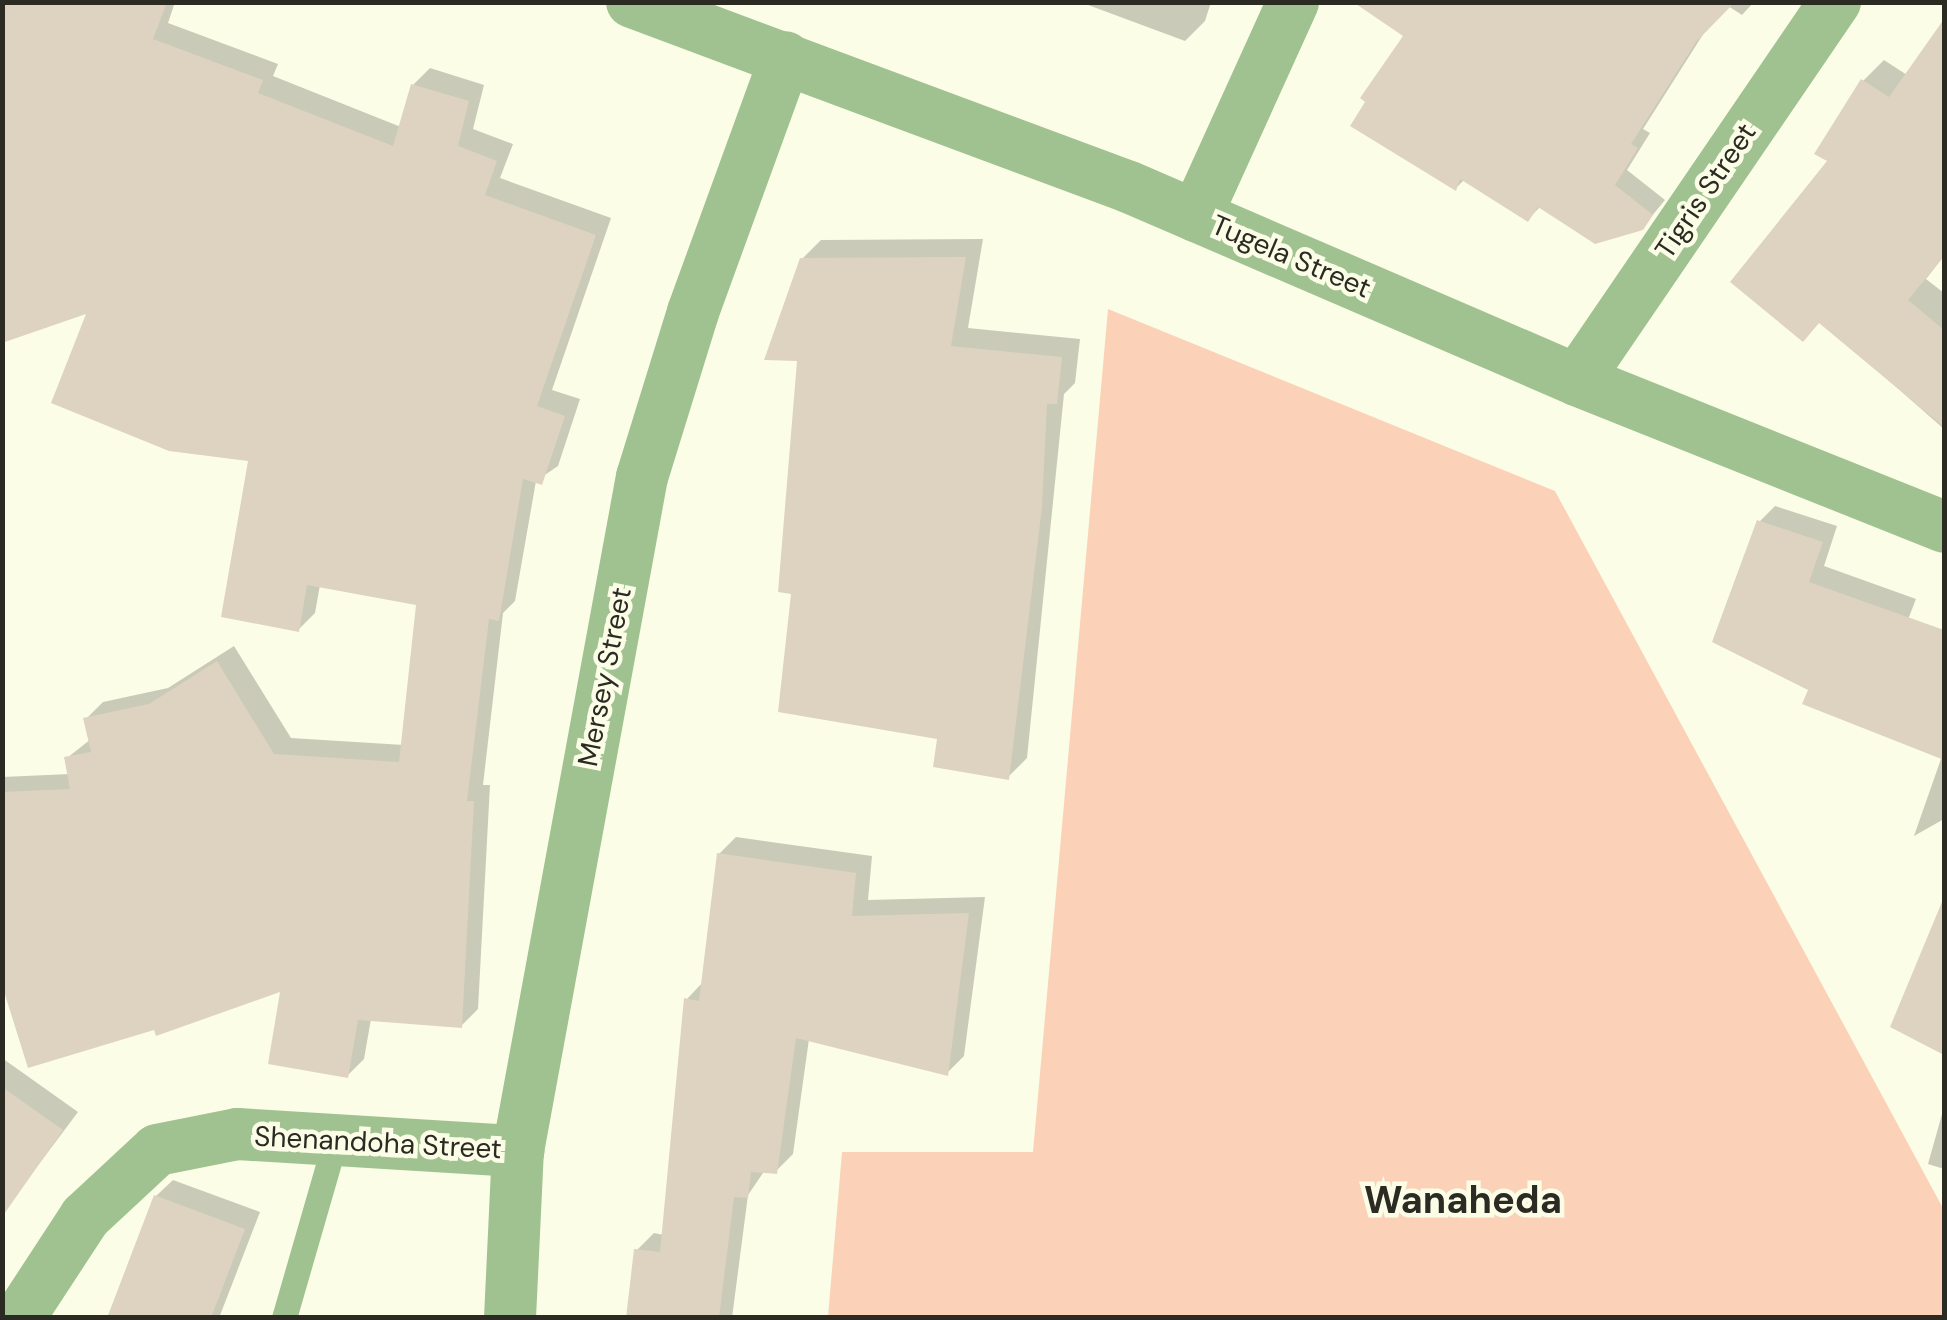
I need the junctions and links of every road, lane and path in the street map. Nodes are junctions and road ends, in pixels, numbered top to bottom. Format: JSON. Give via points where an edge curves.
{"nodes":[{"id":1,"x":632,"y":2,"type":"edge"},
{"id":2,"x":1293,"y":2,"type":"edge"},
{"id":3,"x":1835,"y":2,"type":"edge"},
{"id":4,"x":786,"y":56,"type":"junction"},
{"id":5,"x":1196,"y":216,"type":"junction"},
{"id":6,"x":1577,"y":380,"type":"junction"},
{"id":7,"x":1944,"y":527,"type":"edge"},
{"id":8,"x":335,"y":1141,"type":"junction"},
{"id":9,"x":518,"y":1151,"type":"junction"},
{"id":10,"x":19,"y":1318,"type":"edge"},
{"id":11,"x":284,"y":1318,"type":"edge"},
{"id":12,"x":510,"y":1318,"type":"edge"}],
"edges":[{"from":1,"to":4,"type":"street","name":"Tugela Street"},
{"from":2,"to":5,"type":"street"},
{"from":3,"to":6,"type":"street","name":"Tigris Street"},
{"from":4,"to":5,"type":"street","name":"Tugela Street"},
{"from":4,"to":9,"type":"street","name":"Mersey Street","via":[[693,312],[642,477]]},
{"from":5,"to":6,"type":"street","name":"Tugela Street"},
{"from":6,"to":7,"type":"street","name":"Tugela Street"},
{"from":8,"to":9,"type":"street","name":"Shenandoha Street"},
{"from":8,"to":10,"type":"street","name":"Shenandoha Street","via":[[238,1134],[157,1150],[86,1217]]},
{"from":8,"to":11,"type":"lane"},
{"from":9,"to":12,"type":"street","name":"Mersey Street"}]}
